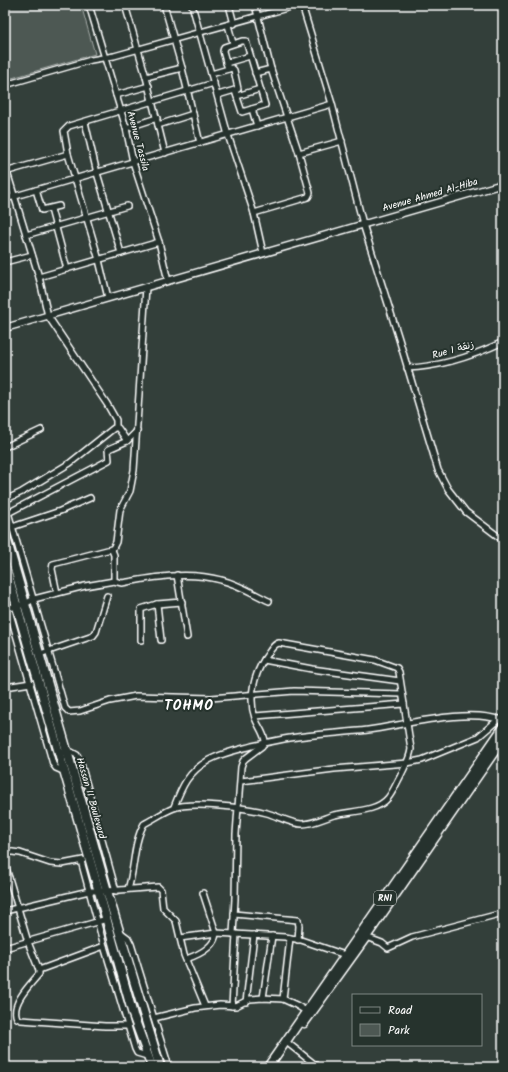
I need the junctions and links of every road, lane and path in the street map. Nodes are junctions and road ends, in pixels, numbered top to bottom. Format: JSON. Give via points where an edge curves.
{"nodes":[{"id":1,"x":91,"y":5,"type":"edge"},
{"id":2,"x":124,"y":5,"type":"edge"},
{"id":3,"x":164,"y":5,"type":"edge"},
{"id":4,"x":192,"y":5,"type":"edge"},
{"id":5,"x":229,"y":5,"type":"edge"},
{"id":6,"x":255,"y":5,"type":"edge"},
{"id":7,"x":298,"y":5,"type":"edge"},
{"id":8,"x":302,"y":5,"type":"edge"},
{"id":9,"x":258,"y":17,"type":"junction"},
{"id":10,"x":231,"y":24,"type":"junction"},
{"id":11,"x":199,"y":33,"type":"junction"},
{"id":12,"x":173,"y":40,"type":"junction"},
{"id":13,"x":233,"y":43,"type":"junction"},
{"id":14,"x":138,"y":50,"type":"junction"},
{"id":15,"x":250,"y":56,"type":"junction"},
{"id":16,"x":106,"y":58,"type":"junction"},
{"id":17,"x":226,"y":62,"type":"junction"},
{"id":18,"x":182,"y":68,"type":"junction"},
{"id":19,"x":228,"y":69,"type":"junction"},
{"id":20,"x":271,"y":69,"type":"junction"},
{"id":21,"x":255,"y":73,"type":"junction"},
{"id":22,"x":211,"y":74,"type":"junction"},
{"id":23,"x":146,"y":77,"type":"junction"},
{"id":24,"x":214,"y":84,"type":"junction"},
{"id":25,"x":5,"y":85,"type":"edge"},
{"id":26,"x":148,"y":86,"type":"junction"},
{"id":27,"x":260,"y":89,"type":"junction"},
{"id":28,"x":187,"y":91,"type":"junction"},
{"id":29,"x":236,"y":93,"type":"junction"},
{"id":30,"x":218,"y":95,"type":"junction"},
{"id":31,"x":116,"y":96,"type":"junction"},
{"id":32,"x":152,"y":102,"type":"junction"},
{"id":33,"x":332,"y":104,"type":"junction"},
{"id":34,"x":252,"y":109,"type":"junction"},
{"id":35,"x":121,"y":111,"type":"junction"},
{"id":36,"x":193,"y":114,"type":"junction"},
{"id":37,"x":157,"y":118,"type":"junction"},
{"id":38,"x":286,"y":118,"type":"junction"},
{"id":39,"x":84,"y":122,"type":"junction"},
{"id":40,"x":158,"y":125,"type":"junction"},
{"id":41,"x":257,"y":126,"type":"junction"},
{"id":42,"x":126,"y":128,"type":"junction"},
{"id":43,"x":228,"y":135,"type":"junction"},
{"id":44,"x":342,"y":141,"type":"junction"},
{"id":45,"x":200,"y":143,"type":"junction"},
{"id":46,"x":165,"y":153,"type":"junction"},
{"id":47,"x":299,"y":153,"type":"junction"},
{"id":48,"x":68,"y":154,"type":"junction"},
{"id":49,"x":133,"y":162,"type":"junction"},
{"id":50,"x":6,"y":172,"type":"edge"},
{"id":51,"x":97,"y":173,"type":"junction"},
{"id":52,"x":75,"y":179,"type":"junction"},
{"id":53,"x":503,"y":184,"type":"edge"},
{"id":54,"x":36,"y":190,"type":"junction"},
{"id":55,"x":14,"y":197,"type":"junction"},
{"id":56,"x":5,"y":199,"type":"edge"},
{"id":57,"x":59,"y":206,"type":"dead end"},
{"id":58,"x":127,"y":206,"type":"dead end"},
{"id":59,"x":51,"y":209,"type":"junction"},
{"id":60,"x":109,"y":211,"type":"junction"},
{"id":61,"x":254,"y":213,"type":"junction"},
{"id":62,"x":87,"y":218,"type":"junction"},
{"id":63,"x":363,"y":224,"type":"junction"},
{"id":64,"x":55,"y":226,"type":"junction"},
{"id":65,"x":26,"y":235,"type":"junction"},
{"id":66,"x":159,"y":242,"type":"junction"},
{"id":67,"x":121,"y":253,"type":"junction"},
{"id":68,"x":263,"y":254,"type":"junction"},
{"id":69,"x":32,"y":255,"type":"junction"},
{"id":70,"x":99,"y":260,"type":"junction"},
{"id":71,"x":5,"y":262,"type":"edge"},
{"id":72,"x":67,"y":269,"type":"junction"},
{"id":73,"x":39,"y":277,"type":"junction"},
{"id":74,"x":168,"y":281,"type":"junction"},
{"id":75,"x":146,"y":287,"type":"junction"},
{"id":76,"x":108,"y":298,"type":"junction"},
{"id":77,"x":48,"y":316,"type":"junction"},
{"id":78,"x":5,"y":328,"type":"edge"},
{"id":79,"x":503,"y":342,"type":"edge"},
{"id":80,"x":407,"y":368,"type":"junction"},
{"id":81,"x":116,"y":427,"type":"junction"},
{"id":82,"x":41,"y":430,"type":"dead end"},
{"id":83,"x":137,"y":431,"type":"junction"},
{"id":84,"x":127,"y":441,"type":"junction"},
{"id":85,"x":5,"y":447,"type":"edge"},
{"id":86,"x":90,"y":498,"type":"dead end"},
{"id":87,"x":5,"y":501,"type":"edge"},
{"id":88,"x":8,"y":513,"type":"junction"},
{"id":89,"x":12,"y":527,"type":"junction"},
{"id":90,"x":5,"y":534,"type":"edge"},
{"id":91,"x":503,"y":540,"type":"edge"},
{"id":92,"x":112,"y":550,"type":"junction"},
{"id":93,"x":5,"y":565,"type":"edge"},
{"id":94,"x":177,"y":575,"type":"junction"},
{"id":95,"x":114,"y":581,"type":"junction"},
{"id":96,"x":57,"y":593,"type":"junction"},
{"id":97,"x":5,"y":596,"type":"edge"},
{"id":98,"x":107,"y":596,"type":"dead end"},
{"id":99,"x":34,"y":600,"type":"junction"},
{"id":100,"x":269,"y":601,"type":"dead end"},
{"id":101,"x":182,"y":602,"type":"junction"},
{"id":102,"x":25,"y":604,"type":"junction"},
{"id":103,"x":157,"y":604,"type":"junction"},
{"id":104,"x":10,"y":608,"type":"edge"},
{"id":105,"x":186,"y":637,"type":"dead end"},
{"id":106,"x":141,"y":640,"type":"dead end"},
{"id":107,"x":161,"y":640,"type":"dead end"},
{"id":108,"x":48,"y":651,"type":"junction"},
{"id":109,"x":40,"y":654,"type":"junction"},
{"id":110,"x":264,"y":660,"type":"junction"},
{"id":111,"x":400,"y":681,"type":"junction"},
{"id":112,"x":31,"y":683,"type":"junction"},
{"id":113,"x":5,"y":687,"type":"edge"},
{"id":114,"x":253,"y":694,"type":"junction"},
{"id":115,"x":402,"y":694,"type":"junction"},
{"id":116,"x":404,"y":704,"type":"junction"},
{"id":117,"x":255,"y":716,"type":"junction"},
{"id":118,"x":501,"y":720,"type":"edge"},
{"id":119,"x":407,"y":724,"type":"junction"},
{"id":120,"x":503,"y":728,"type":"edge"},
{"id":121,"x":503,"y":738,"type":"edge"},
{"id":122,"x":264,"y":743,"type":"junction"},
{"id":123,"x":66,"y":749,"type":"junction"},
{"id":124,"x":407,"y":763,"type":"junction"},
{"id":125,"x":65,"y":773,"type":"junction"},
{"id":126,"x":241,"y":781,"type":"junction"},
{"id":127,"x":174,"y":807,"type":"junction"},
{"id":128,"x":238,"y":809,"type":"junction"},
{"id":129,"x":5,"y":851,"type":"edge"},
{"id":130,"x":89,"y":858,"type":"junction"},
{"id":131,"x":81,"y":861,"type":"junction"},
{"id":132,"x":5,"y":865,"type":"edge"},
{"id":133,"x":7,"y":879,"type":"edge"},
{"id":134,"x":128,"y":889,"type":"junction"},
{"id":135,"x":89,"y":891,"type":"junction"},
{"id":136,"x":116,"y":891,"type":"junction"},
{"id":137,"x":103,"y":892,"type":"junction"},
{"id":138,"x":203,"y":893,"type":"dead end"},
{"id":139,"x":18,"y":907,"type":"junction"},
{"id":140,"x":5,"y":911,"type":"edge"},
{"id":141,"x":503,"y":913,"type":"edge"},
{"id":142,"x":234,"y":914,"type":"junction"},
{"id":143,"x":107,"y":920,"type":"junction"},
{"id":144,"x":97,"y":922,"type":"junction"},
{"id":145,"x":119,"y":931,"type":"junction"},
{"id":146,"x":216,"y":934,"type":"junction"},
{"id":147,"x":235,"y":934,"type":"junction"},
{"id":148,"x":254,"y":935,"type":"junction"},
{"id":149,"x":272,"y":936,"type":"junction"},
{"id":150,"x":366,"y":937,"type":"junction"},
{"id":151,"x":180,"y":938,"type":"junction"},
{"id":152,"x":290,"y":938,"type":"junction"},
{"id":153,"x":298,"y":940,"type":"junction"},
{"id":154,"x":28,"y":942,"type":"junction"},
{"id":155,"x":104,"y":946,"type":"junction"},
{"id":156,"x":5,"y":948,"type":"edge"},
{"id":157,"x":345,"y":955,"type":"junction"},
{"id":158,"x":186,"y":959,"type":"junction"},
{"id":159,"x":39,"y":970,"type":"junction"},
{"id":160,"x":263,"y":998,"type":"junction"},
{"id":161,"x":283,"y":999,"type":"junction"},
{"id":162,"x":246,"y":1002,"type":"junction"},
{"id":163,"x":205,"y":1006,"type":"junction"},
{"id":164,"x":232,"y":1006,"type":"junction"},
{"id":165,"x":306,"y":1011,"type":"junction"},
{"id":166,"x":154,"y":1018,"type":"junction"},
{"id":167,"x":128,"y":1026,"type":"junction"},
{"id":168,"x":289,"y":1044,"type":"junction"},
{"id":169,"x":147,"y":1056,"type":"junction"},
{"id":170,"x":152,"y":1067,"type":"edge"},
{"id":171,"x":160,"y":1067,"type":"edge"},
{"id":172,"x":169,"y":1067,"type":"edge"},
{"id":173,"x":268,"y":1067,"type":"edge"},
{"id":174,"x":273,"y":1067,"type":"edge"},
{"id":175,"x":318,"y":1067,"type":"edge"}],
"edges":[{"from":1,"to":16,"type":"street","name":"Avenue Tassila"},
{"from":2,"to":14,"type":"street"},
{"from":3,"to":12,"type":"street"},
{"from":4,"to":11,"type":"street"},
{"from":5,"to":10,"type":"street"},
{"from":6,"to":9,"type":"street"},
{"from":7,"to":9,"type":"street"},
{"from":8,"to":33,"type":"street"},
{"from":9,"to":10,"type":"street"},
{"from":9,"to":20,"type":"street"},
{"from":10,"to":11,"type":"street"},
{"from":10,"to":13,"type":"street"},
{"from":11,"to":12,"type":"street"},
{"from":11,"to":22,"type":"street"},
{"from":12,"to":14,"type":"street"},
{"from":12,"to":18,"type":"street"},
{"from":13,"to":15,"type":"street","via":[[246,41]]},
{"from":13,"to":17,"type":"street","via":[[223,48]]},
{"from":14,"to":16,"type":"street"},
{"from":14,"to":23,"type":"street"},
{"from":15,"to":17,"type":"street"},
{"from":15,"to":21,"type":"street"},
{"from":16,"to":25,"type":"street"},
{"from":16,"to":31,"type":"street","name":"Avenue Tassila"},
{"from":17,"to":19,"type":"street"},
{"from":18,"to":23,"type":"street"},
{"from":18,"to":28,"type":"street"},
{"from":19,"to":22,"type":"street"},
{"from":19,"to":29,"type":"street","via":[[234,70],[239,88]]},
{"from":20,"to":21,"type":"street"},
{"from":20,"to":38,"type":"street"},
{"from":21,"to":27,"type":"street"},
{"from":22,"to":24,"type":"street"},
{"from":23,"to":26,"type":"street"},
{"from":24,"to":28,"type":"street"},
{"from":24,"to":30,"type":"street"},
{"from":26,"to":31,"type":"street"},
{"from":26,"to":32,"type":"street"},
{"from":27,"to":29,"type":"street"},
{"from":27,"to":34,"type":"street","via":[[265,105]]},
{"from":28,"to":32,"type":"street"},
{"from":28,"to":36,"type":"street"},
{"from":29,"to":30,"type":"street"},
{"from":29,"to":34,"type":"street","via":[[241,111]]},
{"from":30,"to":43,"type":"street"},
{"from":31,"to":35,"type":"street","name":"Avenue Tassila"},
{"from":32,"to":35,"type":"street"},
{"from":32,"to":37,"type":"street"},
{"from":33,"to":38,"type":"street"},
{"from":33,"to":44,"type":"street"},
{"from":34,"to":41,"type":"street"},
{"from":35,"to":39,"type":"street"},
{"from":35,"to":42,"type":"street","name":"Avenue Tassila"},
{"from":36,"to":40,"type":"street"},
{"from":36,"to":45,"type":"street"},
{"from":37,"to":40,"type":"street"},
{"from":37,"to":42,"type":"street"},
{"from":38,"to":41,"type":"street"},
{"from":38,"to":47,"type":"street"},
{"from":39,"to":48,"type":"street","via":[[66,127],[64,131]]},
{"from":39,"to":51,"type":"street"},
{"from":40,"to":46,"type":"street"},
{"from":41,"to":43,"type":"street"},
{"from":42,"to":49,"type":"street","name":"Avenue Tassila"},
{"from":43,"to":45,"type":"street"},
{"from":43,"to":61,"type":"street"},
{"from":44,"to":47,"type":"street"},
{"from":44,"to":63,"type":"street"},
{"from":45,"to":46,"type":"street"},
{"from":46,"to":49,"type":"street"},
{"from":47,"to":61,"type":"street","via":[[310,195]]},
{"from":48,"to":50,"type":"street"},
{"from":48,"to":52,"type":"street"},
{"from":49,"to":51,"type":"street"},
{"from":49,"to":66,"type":"street","name":"Avenue Tassila"},
{"from":50,"to":55,"type":"street"},
{"from":51,"to":52,"type":"street"},
{"from":51,"to":60,"type":"street"},
{"from":52,"to":54,"type":"street"},
{"from":52,"to":62,"type":"street"},
{"from":53,"to":63,"type":"street","name":"Avenue Ahmed Al-Hiba"},
{"from":54,"to":55,"type":"street"},
{"from":54,"to":59,"type":"street","via":[[42,210]]},
{"from":55,"to":56,"type":"street"},
{"from":55,"to":65,"type":"street"},
{"from":57,"to":59,"type":"street"},
{"from":58,"to":60,"type":"street"},
{"from":59,"to":64,"type":"street"},
{"from":60,"to":62,"type":"street"},
{"from":60,"to":67,"type":"street"},
{"from":61,"to":68,"type":"street"},
{"from":62,"to":64,"type":"street"},
{"from":62,"to":70,"type":"street"},
{"from":63,"to":68,"type":"street","name":"Avenue Ahmed Al-Hiba"},
{"from":63,"to":80,"type":"street"},
{"from":64,"to":65,"type":"street"},
{"from":64,"to":72,"type":"street"},
{"from":65,"to":69,"type":"street"},
{"from":66,"to":67,"type":"street"},
{"from":66,"to":74,"type":"street","name":"Avenue Tassila"},
{"from":67,"to":70,"type":"street"},
{"from":68,"to":74,"type":"street","name":"Avenue Ahmed Al-Hiba"},
{"from":69,"to":71,"type":"street"},
{"from":69,"to":73,"type":"street"},
{"from":70,"to":72,"type":"street"},
{"from":70,"to":76,"type":"street"},
{"from":72,"to":73,"type":"street"},
{"from":73,"to":77,"type":"street"},
{"from":74,"to":75,"type":"street","name":"Avenue Ahmed Al-Hiba"},
{"from":75,"to":76,"type":"street","name":"Avenue Ahmed Al-Hiba"},
{"from":75,"to":83,"type":"street"},
{"from":76,"to":77,"type":"street","name":"Avenue Ahmed Al-Hiba"},
{"from":77,"to":78,"type":"street","name":"Avenue Ahmed Al-Hiba"},
{"from":77,"to":81,"type":"street","via":[[107,404],[116,420]]},
{"from":79,"to":80,"type":"street","name":"Rue 1 زنقة","via":[[449,362]]},
{"from":80,"to":91,"type":"street","via":[[438,470],[448,489],[466,512]]},
{"from":81,"to":84,"type":"street"},
{"from":81,"to":87,"type":"street","via":[[70,463]]},
{"from":82,"to":85,"type":"street"},
{"from":83,"to":84,"type":"street"},
{"from":83,"to":92,"type":"street","via":[[130,491],[120,510],[116,542]]},
{"from":84,"to":88,"type":"street","via":[[108,450],[109,460]]},
{"from":86,"to":89,"type":"street"},
{"from":87,"to":88,"type":"street"},
{"from":88,"to":89,"type":"street"},
{"from":89,"to":99,"type":"street"},
{"from":90,"to":102,"type":"main road","name":"Hassan II Boulevard"},
{"from":92,"to":95,"type":"street"},
{"from":92,"to":96,"type":"street","via":[[53,564]]},
{"from":93,"to":104,"type":"main road","name":"Hassan II Boulevard"},
{"from":94,"to":95,"type":"street"},
{"from":94,"to":100,"type":"street","via":[[221,580]]},
{"from":94,"to":101,"type":"street"},
{"from":95,"to":96,"type":"street"},
{"from":96,"to":99,"type":"street"},
{"from":97,"to":104,"type":"street"},
{"from":98,"to":108,"type":"street","via":[[93,636]]},
{"from":99,"to":102,"type":"street"},
{"from":99,"to":108,"type":"street"},
{"from":101,"to":103,"type":"street"},
{"from":101,"to":105,"type":"street"},
{"from":102,"to":104,"type":"street"},
{"from":102,"to":109,"type":"main road","name":"Hassan II Boulevard"},
{"from":103,"to":106,"type":"street","via":[[141,609]]},
{"from":103,"to":107,"type":"street"},
{"from":104,"to":112,"type":"street"},
{"from":104,"to":125,"type":"main road","name":"Hassan II Boulevard"},
{"from":108,"to":109,"type":"street"},
{"from":108,"to":114,"type":"street","via":[[65,708],[69,712],[86,710],[110,700],[136,696],[211,698]]},
{"from":109,"to":123,"type":"main road","name":"Hassan II Boulevard"},
{"from":110,"to":111,"type":"street"},
{"from":110,"to":111,"type":"street","via":[[274,645],[281,643],[384,662],[397,668]]},
{"from":110,"to":114,"type":"street","via":[[256,678]]},
{"from":111,"to":115,"type":"street"},
{"from":112,"to":113,"type":"street"},
{"from":112,"to":125,"type":"street","via":[[53,764]]},
{"from":114,"to":115,"type":"street","via":[[294,691]]},
{"from":114,"to":117,"type":"street"},
{"from":115,"to":116,"type":"street"},
{"from":116,"to":117,"type":"street"},
{"from":116,"to":119,"type":"street"},
{"from":117,"to":122,"type":"street","via":[[265,738]]},
{"from":118,"to":119,"type":"street","via":[[466,716]]},
{"from":118,"to":124,"type":"street","via":[[478,737],[422,760]]},
{"from":119,"to":122,"type":"street"},
{"from":119,"to":124,"type":"street","via":[[411,749]]},
{"from":120,"to":157,"type":"main road","number":"RN1"},
{"from":121,"to":150,"type":"main road","number":"RN1"},
{"from":122,"to":126,"type":"street","via":[[243,762]]},
{"from":122,"to":127,"type":"street","via":[[218,755],[199,766],[191,773]]},
{"from":123,"to":136,"type":"street","via":[[77,755],[80,760]]},
{"from":123,"to":137,"type":"main road","name":"Hassan II Boulevard"},
{"from":124,"to":126,"type":"street"},
{"from":124,"to":128,"type":"street","via":[[388,799],[372,808],[302,824],[265,813]]},
{"from":125,"to":130,"type":"main road","name":"Hassan II Boulevard"},
{"from":126,"to":128,"type":"street"},
{"from":127,"to":128,"type":"street","via":[[216,806]]},
{"from":127,"to":134,"type":"street","via":[[144,824]]},
{"from":128,"to":142,"type":"street"},
{"from":129,"to":131,"type":"street","via":[[50,863]]},
{"from":130,"to":131,"type":"street"},
{"from":130,"to":137,"type":"main road","name":"Hassan II Boulevard"},
{"from":131,"to":135,"type":"street"},
{"from":132,"to":133,"type":"street"},
{"from":133,"to":139,"type":"street"},
{"from":134,"to":136,"type":"street"},
{"from":134,"to":151,"type":"street","via":[[159,888],[163,908],[176,921]]},
{"from":135,"to":137,"type":"street"},
{"from":135,"to":139,"type":"street"},
{"from":135,"to":144,"type":"street"},
{"from":136,"to":137,"type":"street"},
{"from":137,"to":143,"type":"main road","name":"Hassan II Boulevard"},
{"from":137,"to":145,"type":"main road","name":"Hassan II Boulevard"},
{"from":138,"to":146,"type":"street"},
{"from":139,"to":140,"type":"street"},
{"from":139,"to":154,"type":"street"},
{"from":141,"to":150,"type":"street","via":[[419,935],[388,948]]},
{"from":142,"to":147,"type":"street"},
{"from":142,"to":153,"type":"street","via":[[295,919],[299,922]]},
{"from":143,"to":144,"type":"street"},
{"from":143,"to":169,"type":"main road","name":"Hassan II Boulevard"},
{"from":144,"to":154,"type":"street"},
{"from":144,"to":155,"type":"street"},
{"from":145,"to":166,"type":"street","via":[[131,944]]},
{"from":145,"to":171,"type":"main road","name":"Hassan II Boulevard"},
{"from":146,"to":147,"type":"street"},
{"from":146,"to":151,"type":"street"},
{"from":146,"to":158,"type":"street","via":[[203,952]]},
{"from":147,"to":148,"type":"street"},
{"from":147,"to":164,"type":"street"},
{"from":148,"to":149,"type":"street"},
{"from":148,"to":162,"type":"street"},
{"from":149,"to":152,"type":"street"},
{"from":149,"to":160,"type":"street"},
{"from":150,"to":168,"type":"main road","number":"RN1"},
{"from":151,"to":158,"type":"street"},
{"from":152,"to":153,"type":"street"},
{"from":152,"to":161,"type":"street"},
{"from":153,"to":157,"type":"street"},
{"from":154,"to":156,"type":"street"},
{"from":154,"to":159,"type":"street"},
{"from":155,"to":159,"type":"street"},
{"from":155,"to":167,"type":"street"},
{"from":157,"to":165,"type":"main road","number":"RN1"},
{"from":158,"to":163,"type":"street"},
{"from":159,"to":167,"type":"street","via":[[39,974],[18,1003],[15,1013],[17,1018],[97,1026]]},
{"from":160,"to":161,"type":"street"},
{"from":160,"to":162,"type":"street","via":[[250,999]]},
{"from":161,"to":165,"type":"street"},
{"from":162,"to":164,"type":"street"},
{"from":163,"to":164,"type":"street"},
{"from":163,"to":166,"type":"street"},
{"from":165,"to":173,"type":"main road","number":"RN1"},
{"from":166,"to":172,"type":"street"},
{"from":167,"to":169,"type":"street","via":[[136,1051]]},
{"from":168,"to":174,"type":"main road","number":"RN1"},
{"from":168,"to":175,"type":"street"},
{"from":169,"to":170,"type":"main road","name":"Hassan II Boulevard"}]}
